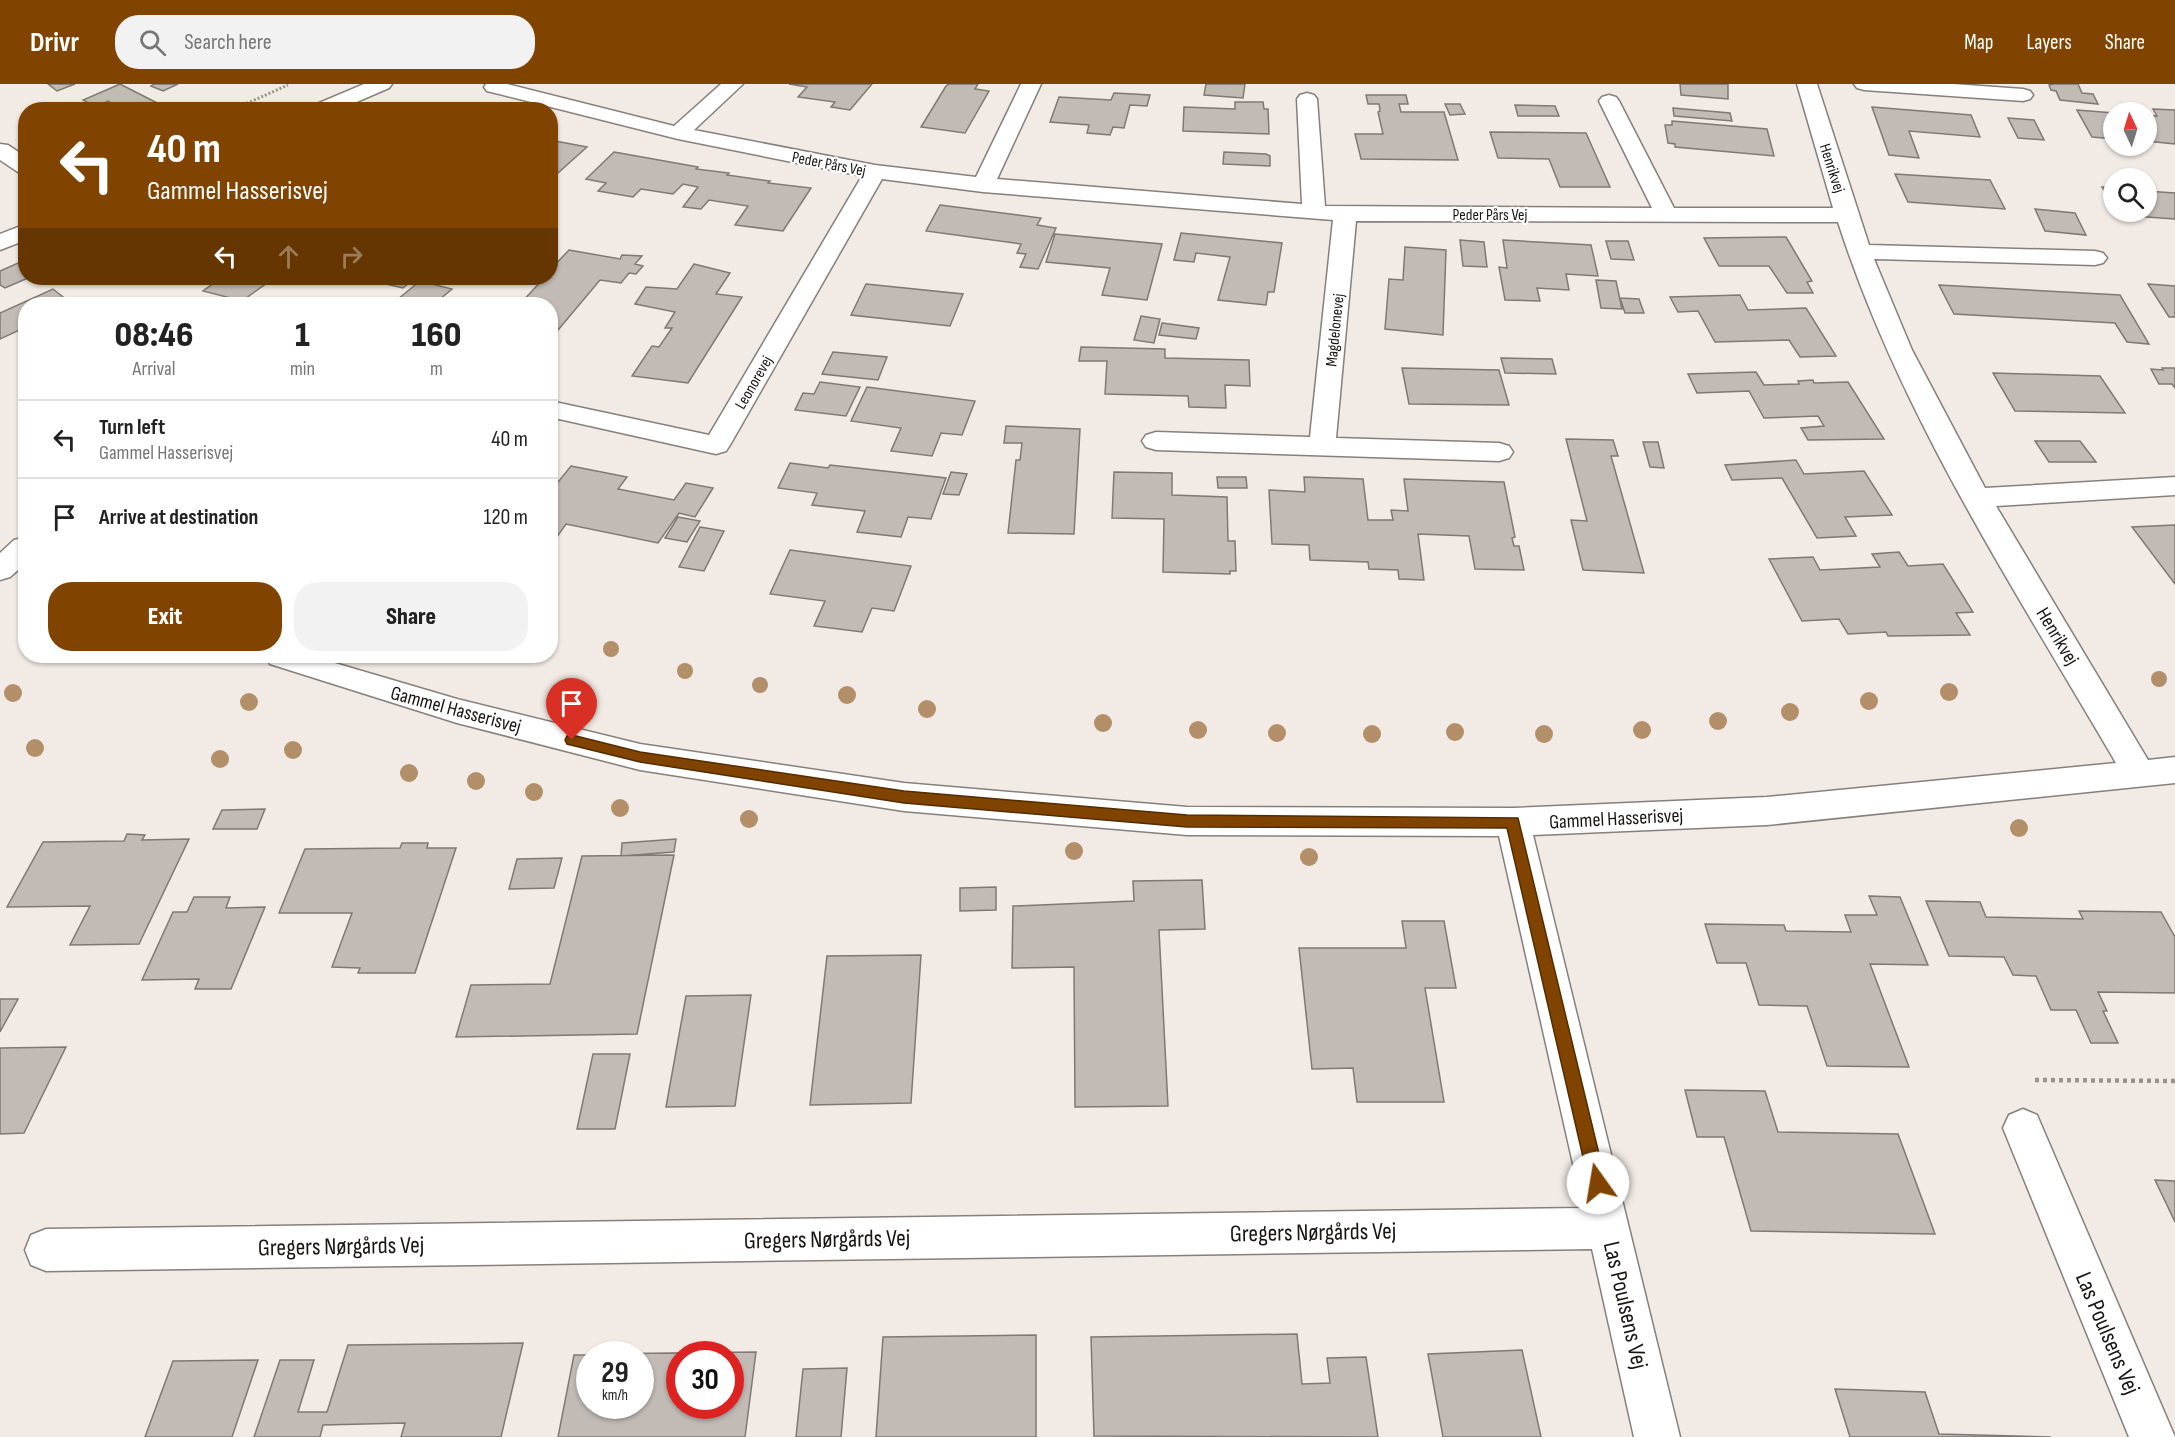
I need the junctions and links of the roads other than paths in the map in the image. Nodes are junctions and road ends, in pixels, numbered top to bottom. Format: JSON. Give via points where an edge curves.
{"nodes":[{"id":1,"x":382,"y":84,"type":"edge"},
{"id":2,"x":733,"y":84,"type":"edge"},
{"id":3,"x":1031,"y":84,"type":"edge"},
{"id":4,"x":1807,"y":84,"type":"edge"},
{"id":5,"x":1864,"y":84,"type":"edge"},
{"id":6,"x":494,"y":87,"type":"dead end"},
{"id":7,"x":2023,"y":95,"type":"dead end"},
{"id":8,"x":1307,"y":99,"type":"dead end"},
{"id":9,"x":1608,"y":101,"type":"dead end"},
{"id":10,"x":338,"y":102,"type":"edge"},
{"id":11,"x":554,"y":102,"type":"edge"},
{"id":12,"x":558,"y":103,"type":"edge"},
{"id":13,"x":678,"y":133,"type":"junction"},
{"id":14,"x":0,"y":150,"type":"edge"},
{"id":15,"x":18,"y":162,"type":"edge"},
{"id":16,"x":875,"y":172,"type":"junction"},
{"id":17,"x":983,"y":184,"type":"junction"},
{"id":18,"x":1314,"y":212,"type":"junction"},
{"id":19,"x":1345,"y":214,"type":"junction"},
{"id":20,"x":1666,"y":214,"type":"junction"},
{"id":21,"x":1848,"y":215,"type":"junction"},
{"id":22,"x":18,"y":235,"type":"edge"},
{"id":23,"x":0,"y":243,"type":"edge"},
{"id":24,"x":1858,"y":252,"type":"junction"},
{"id":25,"x":2095,"y":258,"type":"dead end"},
{"id":26,"x":558,"y":411,"type":"edge"},
{"id":27,"x":1156,"y":441,"type":"dead end"},
{"id":28,"x":1322,"y":447,"type":"junction"},
{"id":29,"x":1498,"y":452,"type":"dead end"},
{"id":30,"x":2175,"y":486,"type":"edge"},
{"id":31,"x":1976,"y":498,"type":"junction"},
{"id":32,"x":17,"y":543,"type":"edge"},
{"id":33,"x":0,"y":570,"type":"edge"},
{"id":34,"x":298,"y":663,"type":"edge"},
{"id":35,"x":2175,"y":770,"type":"edge"},
{"id":36,"x":2139,"y":773,"type":"junction"},
{"id":37,"x":1513,"y":822,"type":"junction"},
{"id":38,"x":2023,"y":1128,"type":"road end"},
{"id":39,"x":1608,"y":1228,"type":"junction"},
{"id":40,"x":46,"y":1250,"type":"dead end"},
{"id":41,"x":1657,"y":1437,"type":"edge"},
{"id":42,"x":2152,"y":1437,"type":"edge"}],
"edges":[{"from":1,"to":10,"type":"street"},
{"from":2,"to":13,"type":"street"},
{"from":3,"to":17,"type":"street"},
{"from":4,"to":21,"type":"street","name":"Henrikvej"},
{"from":5,"to":7,"type":"street"},
{"from":6,"to":11,"type":"street","name":"Peder Pårs Vej"},
{"from":8,"to":18,"type":"street"},
{"from":9,"to":20,"type":"street"},
{"from":12,"to":13,"type":"street","name":"Peder Pårs Vej"},
{"from":13,"to":16,"type":"street","name":"Peder Pårs Vej"},
{"from":14,"to":15,"type":"street"},
{"from":16,"to":17,"type":"street","name":"Peder Pårs Vej"},
{"from":16,"to":26,"type":"street","name":"Leonorevej","via":[[716,445]]},
{"from":17,"to":18,"type":"street","name":"Peder Pårs Vej"},
{"from":18,"to":19,"type":"street","name":"Peder Pårs Vej"},
{"from":19,"to":20,"type":"street","name":"Peder Pårs Vej"},
{"from":19,"to":28,"type":"street","name":"Magdelonevej"},
{"from":20,"to":21,"type":"street","name":"Peder Pårs Vej"},
{"from":21,"to":24,"type":"street","name":"Henrikvej"},
{"from":22,"to":23,"type":"street"},
{"from":24,"to":25,"type":"street"},
{"from":24,"to":31,"type":"street","name":"Henrikvej","via":[[1899,349]]},
{"from":27,"to":28,"type":"street"},
{"from":28,"to":29,"type":"street"},
{"from":30,"to":31,"type":"street"},
{"from":31,"to":36,"type":"street","name":"Henrikvej"},
{"from":32,"to":33,"type":"street"},
{"from":34,"to":37,"type":"street","name":"Gammel Hasserisvej","via":[[457,711],[640,757],[904,797],[1187,821]]},
{"from":35,"to":36,"type":"street","name":"Gammel Hasserisvej"},
{"from":36,"to":37,"type":"street","name":"Gammel Hasserisvej","via":[[1767,811]]},
{"from":37,"to":39,"type":"street","name":"Las Poulsens Vej"},
{"from":38,"to":42,"type":"street","name":"Las Poulsens Vej"},
{"from":39,"to":40,"type":"street","name":"Gregers Nørgårds Vej"},
{"from":39,"to":41,"type":"street","name":"Las Poulsens Vej"}]}
